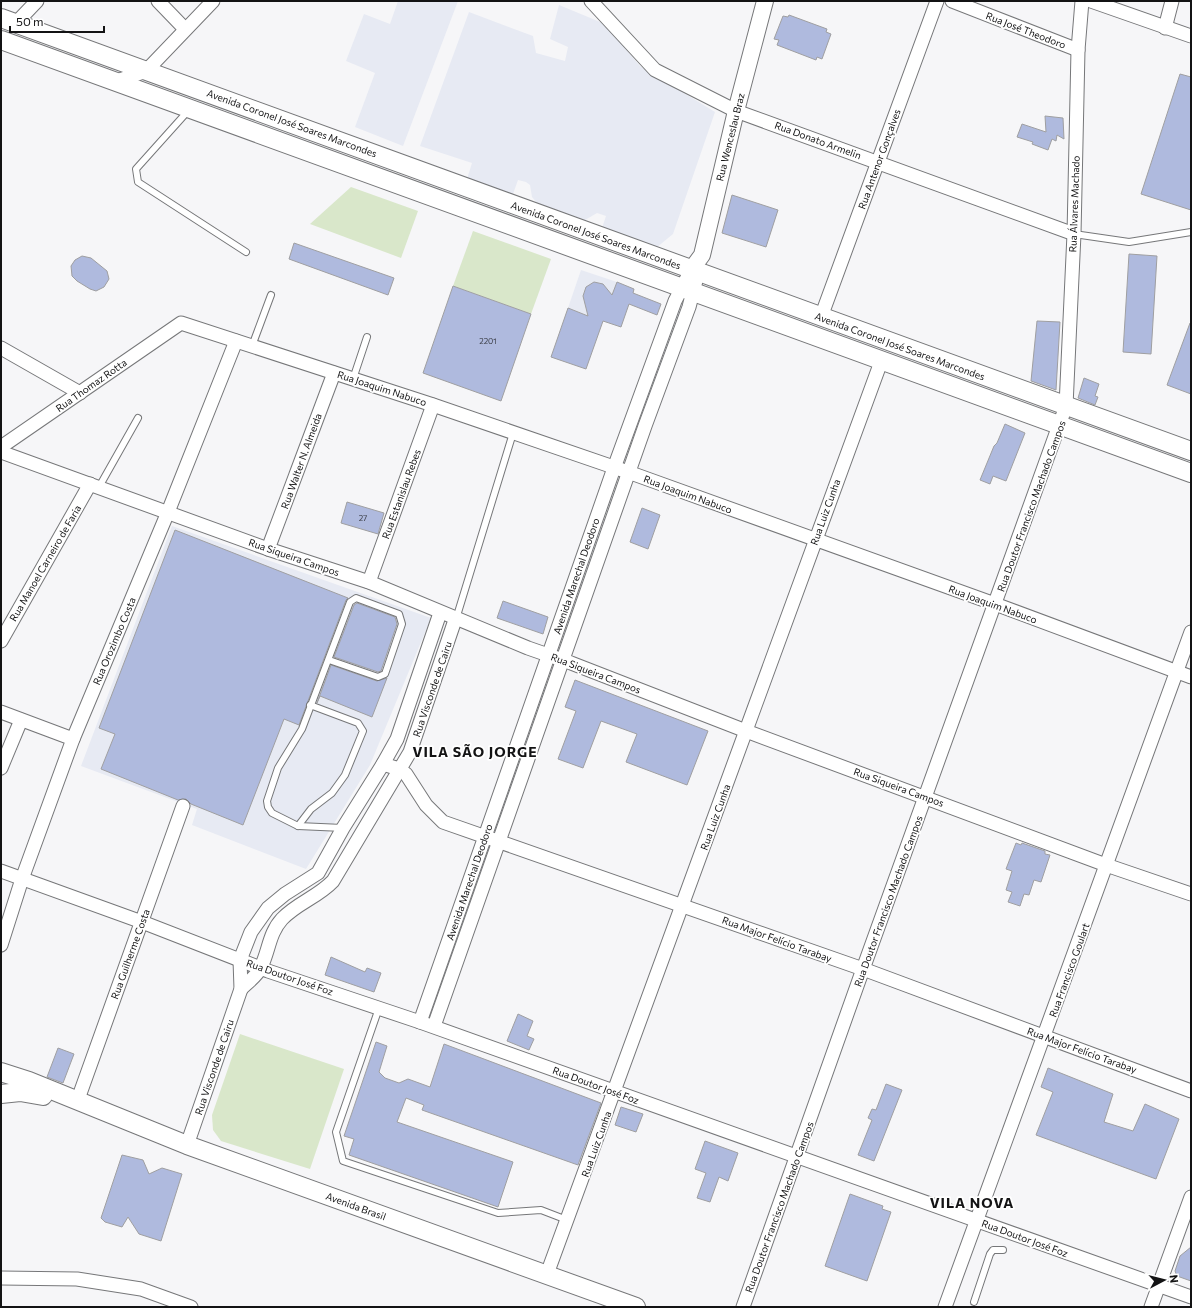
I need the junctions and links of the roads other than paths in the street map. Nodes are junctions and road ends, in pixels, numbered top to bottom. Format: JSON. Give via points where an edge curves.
{"nodes":[{"id":1,"x":37,"y":1,"type":"edge"},
{"id":2,"x":158,"y":1,"type":"edge"},
{"id":3,"x":213,"y":1,"type":"edge"},
{"id":4,"x":591,"y":1,"type":"edge"},
{"id":5,"x":765,"y":1,"type":"edge"},
{"id":6,"x":937,"y":1,"type":"edge"},
{"id":7,"x":952,"y":1,"type":"edge"},
{"id":8,"x":1082,"y":1,"type":"edge"},
{"id":9,"x":1091,"y":1,"type":"edge"},
{"id":10,"x":1172,"y":1,"type":"edge"},
{"id":11,"x":8,"y":21,"type":"edge"},
{"id":12,"x":185,"y":28,"type":"junction"},
{"id":13,"x":1165,"y":28,"type":"junction"},
{"id":14,"x":1191,"y":36,"type":"edge"},
{"id":15,"x":1,"y":40,"type":"edge"},
{"id":16,"x":1078,"y":50,"type":"junction"},
{"id":17,"x":146,"y":70,"type":"junction"},
{"id":18,"x":117,"y":81,"type":"junction"},
{"id":19,"x":190,"y":108,"type":"junction"},
{"id":20,"x":736,"y":111,"type":"junction"},
{"id":21,"x":878,"y":161,"type":"junction"},
{"id":22,"x":477,"y":203,"type":"junction"},
{"id":23,"x":514,"y":217,"type":"junction"},
{"id":24,"x":1191,"y":232,"type":"edge"},
{"id":25,"x":1074,"y":234,"type":"junction"},
{"id":26,"x":246,"y":252,"type":"dead end"},
{"id":27,"x":695,"y":271,"type":"junction"},
{"id":28,"x":688,"y":289,"type":"junction"},
{"id":29,"x":270,"y":295,"type":"dead end"},
{"id":30,"x":821,"y":318,"type":"junction"},
{"id":31,"x":181,"y":323,"type":"joint"},
{"id":32,"x":368,"y":337,"type":"dead end"},
{"id":33,"x":236,"y":341,"type":"junction"},
{"id":34,"x":252,"y":346,"type":"junction"},
{"id":35,"x":901,"y":346,"type":"junction"},
{"id":36,"x":1,"y":348,"type":"edge"},
{"id":37,"x":888,"y":361,"type":"junction"},
{"id":38,"x":334,"y":373,"type":"junction"},
{"id":39,"x":353,"y":379,"type":"junction"},
{"id":40,"x":80,"y":392,"type":"junction"},
{"id":41,"x":433,"y":405,"type":"junction"},
{"id":42,"x":1066,"y":406,"type":"junction"},
{"id":43,"x":138,"y":418,"type":"dead end"},
{"id":44,"x":1060,"y":425,"type":"junction"},
{"id":45,"x":512,"y":433,"type":"junction"},
{"id":46,"x":1,"y":447,"type":"edge"},
{"id":47,"x":1191,"y":451,"type":"edge"},
{"id":48,"x":1,"y":452,"type":"edge"},
{"id":49,"x":614,"y":468,"type":"junction"},
{"id":50,"x":628,"y":472,"type":"junction"},
{"id":51,"x":1191,"y":473,"type":"edge"},
{"id":52,"x":94,"y":486,"type":"junction"},
{"id":53,"x":168,"y":512,"type":"junction"},
{"id":54,"x":815,"y":541,"type":"junction"},
{"id":55,"x":268,"y":549,"type":"junction"},
{"id":56,"x":369,"y":582,"type":"junction"},
{"id":57,"x":995,"y":604,"type":"junction"},
{"id":58,"x":440,"y":613,"type":"junction"},
{"id":59,"x":455,"y":620,"type":"junction"},
{"id":60,"x":5,"y":622,"type":"edge"},
{"id":61,"x":1191,"y":632,"type":"edge"},
{"id":62,"x":1,"y":641,"type":"edge"},
{"id":63,"x":548,"y":655,"type":"junction"},
{"id":64,"x":329,"y":660,"type":"junction"},
{"id":65,"x":563,"y":660,"type":"junction"},
{"id":66,"x":1176,"y":672,"type":"junction"},
{"id":67,"x":1191,"y":677,"type":"edge"},
{"id":68,"x":310,"y":705,"type":"junction"},
{"id":69,"x":1,"y":712,"type":"edge"},
{"id":70,"x":20,"y":720,"type":"junction"},
{"id":71,"x":746,"y":731,"type":"junction"},
{"id":72,"x":73,"y":739,"type":"junction"},
{"id":73,"x":383,"y":764,"type":"junction"},
{"id":74,"x":1,"y":768,"type":"edge"},
{"id":75,"x":399,"y":769,"type":"junction"},
{"id":76,"x":925,"y":797,"type":"junction"},
{"id":77,"x":182,"y":806,"type":"dead end"},
{"id":78,"x":298,"y":826,"type":"junction"},
{"id":79,"x":343,"y":828,"type":"junction"},
{"id":80,"x":485,"y":836,"type":"junction"},
{"id":81,"x":499,"y":841,"type":"junction"},
{"id":82,"x":1106,"y":865,"type":"junction"},
{"id":83,"x":1,"y":871,"type":"edge"},
{"id":84,"x":22,"y":879,"type":"junction"},
{"id":85,"x":1191,"y":894,"type":"edge"},
{"id":86,"x":683,"y":905,"type":"junction"},
{"id":87,"x":142,"y":922,"type":"junction"},
{"id":88,"x":1,"y":945,"type":"edge"},
{"id":89,"x":240,"y":960,"type":"junction"},
{"id":90,"x":261,"y":968,"type":"junction"},
{"id":91,"x":863,"y":969,"type":"junction"},
{"id":92,"x":240,"y":989,"type":"junction"},
{"id":93,"x":379,"y":1008,"type":"junction"},
{"id":94,"x":420,"y":1022,"type":"junction"},
{"id":95,"x":434,"y":1026,"type":"junction"},
{"id":96,"x":1045,"y":1036,"type":"junction"},
{"id":97,"x":1,"y":1072,"type":"edge"},
{"id":98,"x":615,"y":1091,"type":"junction"},
{"id":99,"x":1191,"y":1091,"type":"edge"},
{"id":100,"x":1,"y":1094,"type":"edge"},
{"id":101,"x":77,"y":1102,"type":"junction"},
{"id":102,"x":187,"y":1145,"type":"junction"},
{"id":103,"x":797,"y":1156,"type":"junction"},
{"id":104,"x":1191,"y":1197,"type":"edge"},
{"id":105,"x":567,"y":1220,"type":"junction"},
{"id":106,"x":977,"y":1220,"type":"junction"},
{"id":107,"x":1003,"y":1250,"type":"dead end"},
{"id":108,"x":547,"y":1274,"type":"junction"},
{"id":109,"x":1,"y":1278,"type":"edge"},
{"id":110,"x":1159,"y":1285,"type":"junction"},
{"id":111,"x":1191,"y":1297,"type":"edge"},
{"id":112,"x":974,"y":1302,"type":"dead end"},
{"id":113,"x":188,"y":1307,"type":"edge"},
{"id":114,"x":636,"y":1307,"type":"edge"},
{"id":115,"x":743,"y":1307,"type":"edge"},
{"id":116,"x":945,"y":1307,"type":"edge"},
{"id":117,"x":1151,"y":1307,"type":"edge"}],
"edges":[{"from":1,"to":11,"type":"street"},
{"from":2,"to":12,"type":"street"},
{"from":3,"to":12,"type":"street"},
{"from":4,"to":20,"type":"street","name":"Rua Donato Armelin","via":[[655,70]]},
{"from":5,"to":20,"type":"street","name":"Rua Wenceslau Braz"},
{"from":6,"to":21,"type":"street","name":"Rua Antenor Gonçalves"},
{"from":7,"to":16,"type":"street","name":"Rua José Theodoro"},
{"from":8,"to":16,"type":"street","name":"Rua Álvares Machado"},
{"from":9,"to":13,"type":"street"},
{"from":10,"to":13,"type":"street"},
{"from":11,"to":17,"type":"main road","name":"Avenida Coronel José Soares Marcondes"},
{"from":12,"to":17,"type":"street"},
{"from":13,"to":14,"type":"street"},
{"from":15,"to":18,"type":"main road","name":"Avenida Coronel José Soares Marcondes"},
{"from":16,"to":25,"type":"street","name":"Rua Álvares Machado"},
{"from":17,"to":18,"type":"street"},
{"from":17,"to":22,"type":"main road","name":"Avenida Coronel José Soares Marcondes","via":[[250,107]]},
{"from":18,"to":19,"type":"main road","name":"Avenida Coronel José Soares Marcondes"},
{"from":19,"to":22,"type":"main road","name":"Avenida Coronel José Soares Marcondes"},
{"from":19,"to":26,"type":"lane","via":[[136,169],[138,182]]},
{"from":20,"to":21,"type":"street","name":"Rua Donato Armelin"},
{"from":20,"to":27,"type":"street","name":"Rua Wenceslau Braz","via":[[702,255]]},
{"from":21,"to":25,"type":"street","name":"Rua Donato Armelin"},
{"from":21,"to":30,"type":"street","name":"Rua Antenor Gonçalves"},
{"from":22,"to":23,"type":"main road","name":"Avenida Coronel José Soares Marcondes"},
{"from":23,"to":27,"type":"main road","name":"Avenida Coronel José Soares Marcondes"},
{"from":23,"to":28,"type":"main road","name":"Avenida Coronel José Soares Marcondes"},
{"from":24,"to":25,"type":"lane","via":[[1129,242]]},
{"from":25,"to":42,"type":"street","name":"Rua Álvares Machado"},
{"from":27,"to":28,"type":"street","name":"Avenida Marechal Deodoro"},
{"from":27,"to":30,"type":"main road","name":"Avenida Coronel José Soares Marcondes"},
{"from":28,"to":37,"type":"main road","name":"Avenida Coronel José Soares Marcondes"},
{"from":28,"to":49,"type":"street","name":"Avenida Marechal Deodoro"},
{"from":28,"to":50,"type":"street","name":"Avenida Marechal Deodoro"},
{"from":29,"to":34,"type":"lane"},
{"from":30,"to":35,"type":"main road","name":"Avenida Coronel José Soares Marcondes"},
{"from":31,"to":33,"type":"street","name":"Rua Joaquim Nabuco"},
{"from":31,"to":40,"type":"street","name":"Rua Thomaz Rotta"},
{"from":32,"to":39,"type":"lane"},
{"from":33,"to":34,"type":"street","name":"Rua Joaquim Nabuco"},
{"from":33,"to":53,"type":"street","name":"Rua Orozimbo Costa"},
{"from":34,"to":38,"type":"street","name":"Rua Joaquim Nabuco"},
{"from":35,"to":37,"type":"main road"},
{"from":35,"to":42,"type":"main road","name":"Avenida Coronel José Soares Marcondes"},
{"from":36,"to":40,"type":"street"},
{"from":37,"to":44,"type":"main road","name":"Avenida Coronel José Soares Marcondes"},
{"from":37,"to":54,"type":"street","name":"Rua Luiz Cunha"},
{"from":38,"to":39,"type":"street","name":"Rua Joaquim Nabuco"},
{"from":38,"to":55,"type":"street","name":"Rua Walter N. Almeida"},
{"from":39,"to":41,"type":"street","name":"Rua Joaquim Nabuco"},
{"from":40,"to":46,"type":"street","name":"Rua Thomaz Rotta"},
{"from":41,"to":45,"type":"street","name":"Rua Joaquim Nabuco"},
{"from":41,"to":56,"type":"street","name":"Rua Estanislau Rebes"},
{"from":42,"to":44,"type":"street","name":"Rua Doutor Francisco Machado Campos"},
{"from":42,"to":47,"type":"main road","name":"Avenida Coronel José Soares Marcondes"},
{"from":43,"to":52,"type":"lane"},
{"from":44,"to":51,"type":"main road","name":"Avenida Coronel José Soares Marcondes"},
{"from":44,"to":57,"type":"street","name":"Rua Doutor Francisco Machado Campos"},
{"from":45,"to":49,"type":"street","name":"Rua Joaquim Nabuco"},
{"from":45,"to":59,"type":"lane","name":"Rua Visconde de Cairu"},
{"from":48,"to":52,"type":"street","name":"Rua Siqueira Campos"},
{"from":49,"to":50,"type":"street","name":"Rua Joaquim Nabuco"},
{"from":49,"to":63,"type":"street","name":"Avenida Marechal Deodoro"},
{"from":50,"to":54,"type":"street","name":"Rua Joaquim Nabuco"},
{"from":50,"to":65,"type":"street","name":"Avenida Marechal Deodoro"},
{"from":52,"to":53,"type":"street","name":"Rua Siqueira Campos"},
{"from":52,"to":60,"type":"street","name":"Rua Manoel Carneiro de Faria"},
{"from":53,"to":55,"type":"street","name":"Rua Siqueira Campos"},
{"from":53,"to":72,"type":"street","name":"Rua Orozimbo Costa"},
{"from":54,"to":57,"type":"street","name":"Rua Joaquim Nabuco"},
{"from":54,"to":71,"type":"street","name":"Rua Luiz Cunha"},
{"from":55,"to":56,"type":"street","name":"Rua Siqueira Campos"},
{"from":56,"to":58,"type":"street","name":"Rua Siqueira Campos"},
{"from":57,"to":66,"type":"street","name":"Rua Joaquim Nabuco"},
{"from":57,"to":76,"type":"street","name":"Rua Doutor Francisco Machado Campos"},
{"from":58,"to":59,"type":"street","name":"Rua Siqueira Campos"},
{"from":58,"to":73,"type":"street","name":"Rua Visconde de Cairu","via":[[397,739]]},
{"from":59,"to":63,"type":"street","name":"Rua Siqueira Campos"},
{"from":59,"to":75,"type":"street","name":"Rua Visconde de Cairu","via":[[410,752]]},
{"from":60,"to":62,"type":"street","name":"Rua Manoel Carneiro de Faria"},
{"from":61,"to":66,"type":"street","name":"Rua Francisco Goulart"},
{"from":63,"to":65,"type":"street","name":"Rua Siqueira Campos"},
{"from":63,"to":80,"type":"street","name":"Avenida Marechal Deodoro"},
{"from":64,"to":64,"type":"lane","via":[[352,600],[356,598],[399,614],[402,624],[385,674],[382,676],[378,678]]},
{"from":64,"to":68,"type":"lane"},
{"from":65,"to":71,"type":"street","name":"Rua Siqueira Campos"},
{"from":65,"to":81,"type":"street","name":"Avenida Marechal Deodoro"},
{"from":66,"to":67,"type":"street","name":"Rua Joaquim Nabuco"},
{"from":66,"to":82,"type":"street","name":"Rua Francisco Goulart"},
{"from":68,"to":78,"type":"lane","via":[[302,729],[278,768],[267,801],[272,813]]},
{"from":68,"to":78,"type":"lane","via":[[358,723],[363,732],[345,775],[332,793],[311,809]]},
{"from":69,"to":70,"type":"street"},
{"from":70,"to":72,"type":"street"},
{"from":70,"to":74,"type":"street"},
{"from":71,"to":76,"type":"street","name":"Rua Siqueira Campos"},
{"from":71,"to":86,"type":"street","name":"Rua Luiz Cunha"},
{"from":72,"to":84,"type":"street","name":"Rua Orozimbo Costa"},
{"from":73,"to":75,"type":"street"},
{"from":73,"to":79,"type":"street","name":"Rua Visconde de Cairu"},
{"from":75,"to":80,"type":"street","name":"Rua Major Felício Tarabay","via":[[406,774],[426,805],[443,822]]},
{"from":75,"to":90,"type":"street","name":"Rua Visconde de Cairu","via":[[333,881],[318,895],[303,902],[281,920],[272,934]]},
{"from":76,"to":82,"type":"street","name":"Rua Siqueira Campos"},
{"from":76,"to":91,"type":"street","name":"Rua Doutor Francisco Machado Campos"},
{"from":77,"to":87,"type":"street","name":"Rua Guilherme Costa"},
{"from":78,"to":79,"type":"lane"},
{"from":79,"to":89,"type":"street","name":"Rua Visconde de Cairu","via":[[318,873],[285,894],[264,913],[251,932]]},
{"from":80,"to":81,"type":"street","name":"Rua Major Felício Tarabay"},
{"from":80,"to":94,"type":"street","name":"Avenida Marechal Deodoro"},
{"from":81,"to":86,"type":"street","name":"Rua Major Felício Tarabay"},
{"from":81,"to":95,"type":"street","name":"Avenida Marechal Deodoro"},
{"from":82,"to":85,"type":"street","name":"Rua Siqueira Campos"},
{"from":82,"to":96,"type":"street","name":"Rua Francisco Goulart"},
{"from":83,"to":84,"type":"street","name":"Rua Doutor José Foz"},
{"from":84,"to":87,"type":"street","name":"Rua Doutor José Foz"},
{"from":84,"to":88,"type":"street","name":"Rua Orozimbo Costa"},
{"from":86,"to":91,"type":"street","name":"Rua Major Felício Tarabay"},
{"from":86,"to":98,"type":"street","name":"Rua Luiz Cunha"},
{"from":87,"to":89,"type":"street","name":"Rua Doutor José Foz"},
{"from":87,"to":101,"type":"street","name":"Rua Guilherme Costa"},
{"from":89,"to":90,"type":"street","name":"Rua Doutor José Foz"},
{"from":89,"to":92,"type":"street","name":"Rua Visconde de Cairu"},
{"from":90,"to":92,"type":"street","name":"Rua Visconde de Cairu"},
{"from":90,"to":93,"type":"street","name":"Rua Doutor José Foz"},
{"from":91,"to":96,"type":"street","name":"Rua Major Felício Tarabay"},
{"from":91,"to":103,"type":"street","name":"Rua Doutor Francisco Machado Campos"},
{"from":92,"to":102,"type":"street","name":"Rua Visconde de Cairu"},
{"from":93,"to":94,"type":"street","name":"Rua Doutor José Foz"},
{"from":93,"to":105,"type":"lane","via":[[336,1132],[343,1161],[498,1213],[541,1210]]},
{"from":94,"to":95,"type":"street","name":"Rua Doutor José Foz"},
{"from":95,"to":98,"type":"street","name":"Rua Doutor José Foz"},
{"from":96,"to":99,"type":"street","name":"Rua Major Felício Tarabay"},
{"from":96,"to":106,"type":"street","name":"Rua Francisco Goulart"},
{"from":97,"to":101,"type":"main road"},
{"from":98,"to":103,"type":"street","name":"Rua Doutor José Foz"},
{"from":98,"to":105,"type":"street","name":"Rua Luiz Cunha"},
{"from":100,"to":101,"type":"main road","via":[[20,1092]]},
{"from":101,"to":102,"type":"main road","name":"Avenida Brasil"},
{"from":102,"to":108,"type":"main road","name":"Avenida Brasil"},
{"from":103,"to":106,"type":"street","name":"Rua Doutor José Foz"},
{"from":103,"to":115,"type":"street","name":"Rua Doutor Francisco Machado Campos"},
{"from":104,"to":110,"type":"street"},
{"from":105,"to":108,"type":"street","name":"Rua Luiz Cunha"},
{"from":106,"to":110,"type":"street","name":"Rua Doutor José Foz"},
{"from":106,"to":116,"type":"street","name":"Rua Francisco Goulart"},
{"from":107,"to":112,"type":"lane","via":[[993,1250],[990,1254]]},
{"from":108,"to":114,"type":"main road","name":"Avenida Brasil"},
{"from":109,"to":113,"type":"street","via":[[77,1280],[141,1289]]},
{"from":110,"to":111,"type":"street","name":"Rua Doutor José Foz"},
{"from":110,"to":117,"type":"street"}]}
